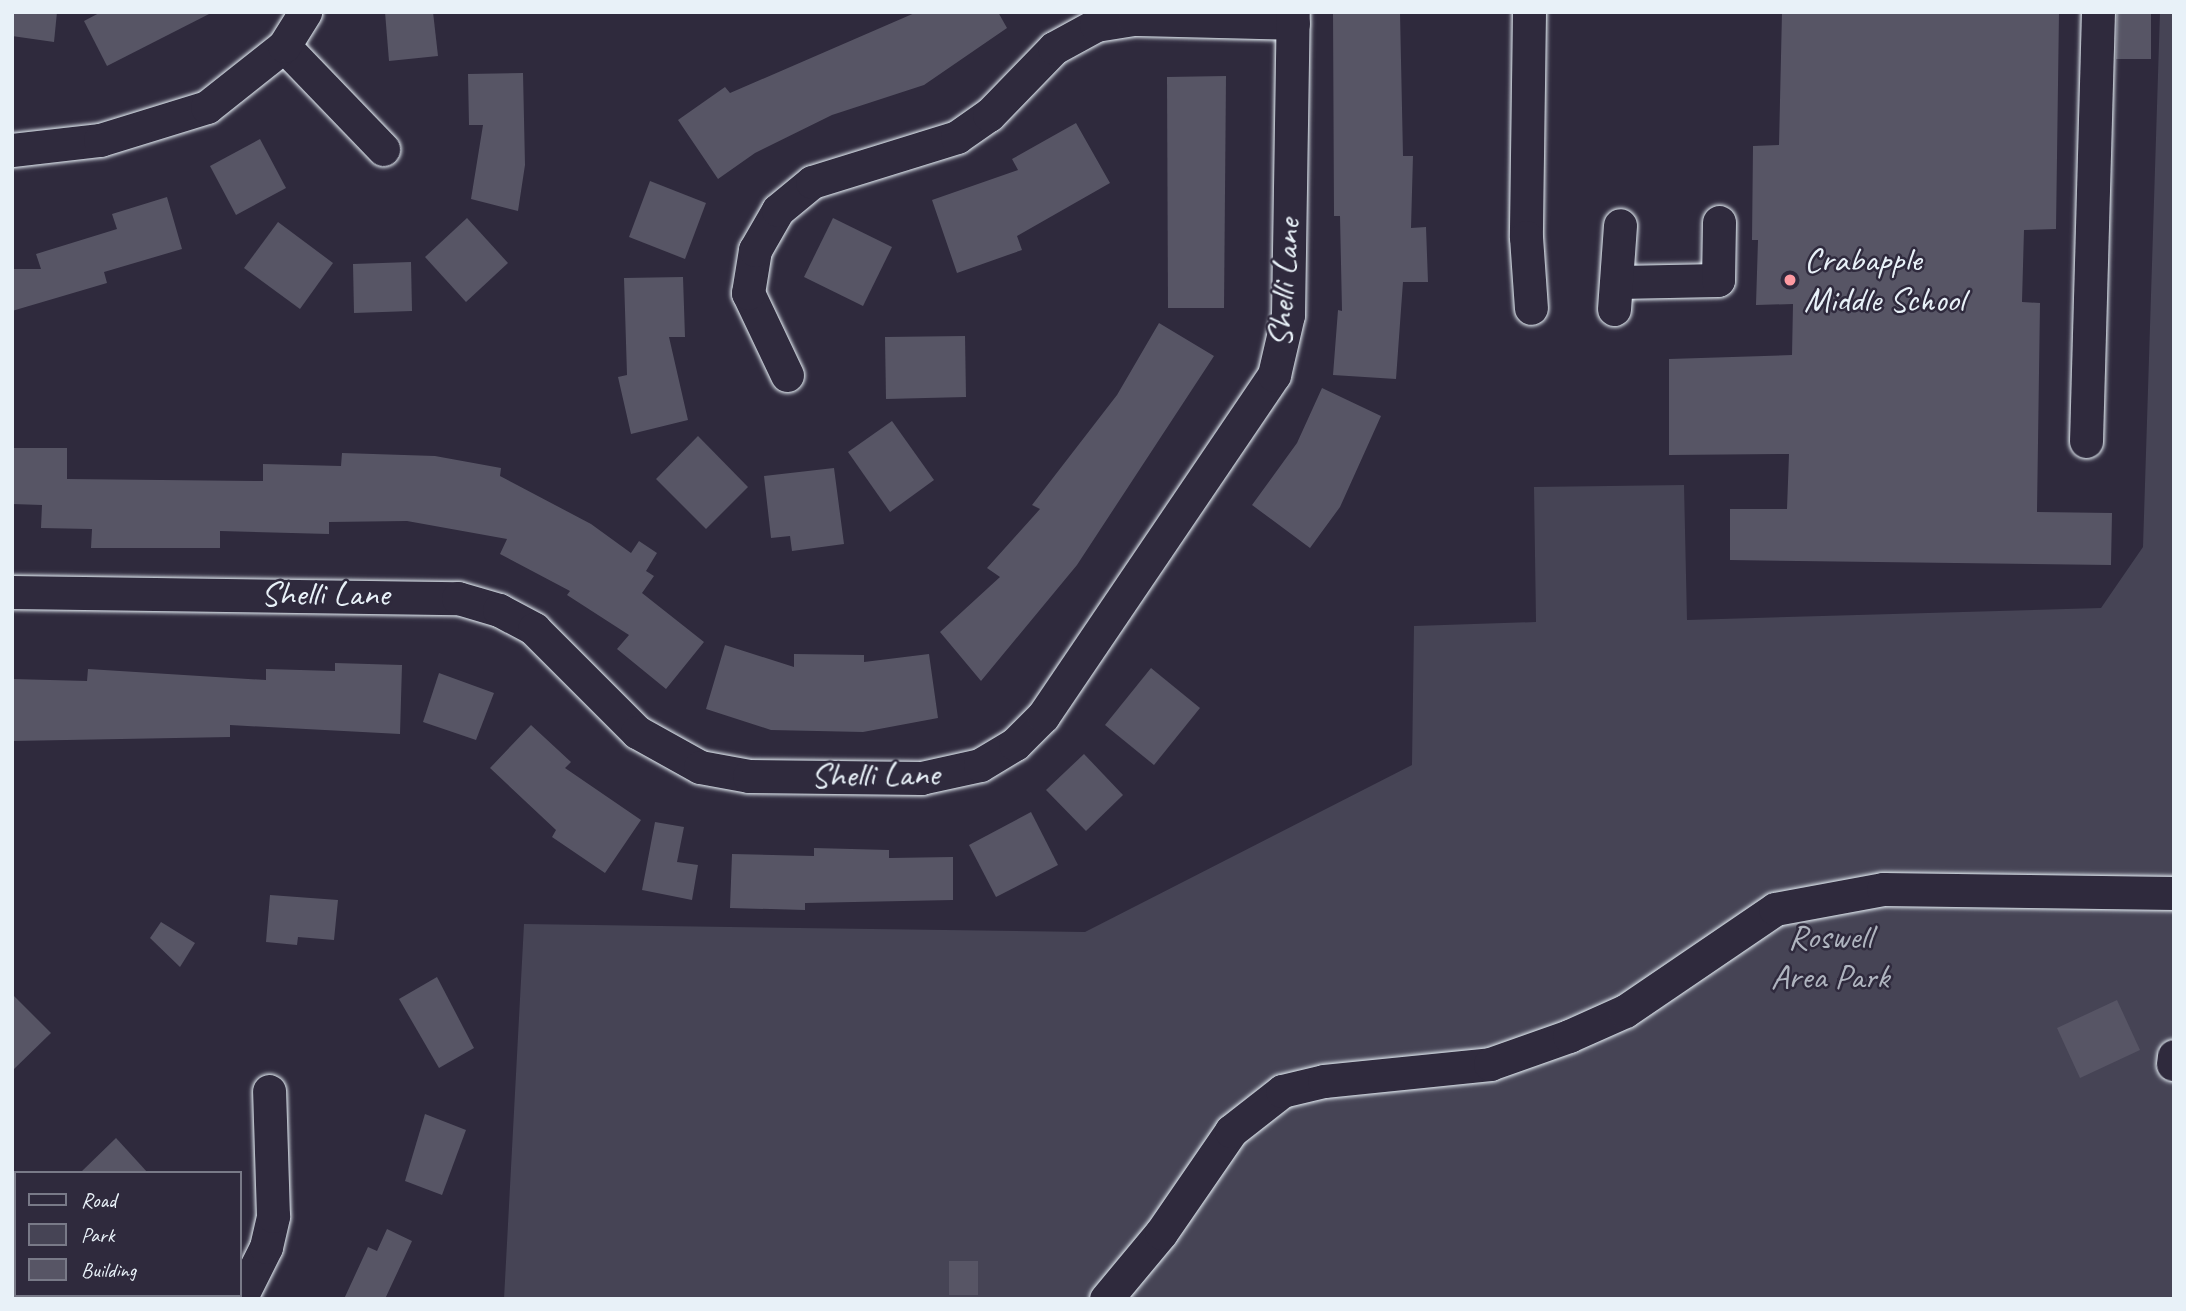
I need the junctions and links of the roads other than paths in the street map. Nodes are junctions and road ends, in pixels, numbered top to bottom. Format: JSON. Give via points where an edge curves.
{"nodes":[{"id":1,"x":305,"y":12,"type":"edge"},
{"id":2,"x":1530,"y":12,"type":"edge"},
{"id":3,"x":2098,"y":12,"type":"edge"},
{"id":4,"x":1293,"y":18,"type":"edge"},
{"id":5,"x":285,"y":46,"type":"junction"},
{"id":6,"x":383,"y":149,"type":"dead end"},
{"id":7,"x":12,"y":150,"type":"edge"},
{"id":8,"x":1719,"y":222,"type":"dead end"},
{"id":9,"x":1620,"y":225,"type":"dead end"},
{"id":10,"x":1531,"y":309,"type":"dead end"},
{"id":11,"x":787,"y":375,"type":"dead end"},
{"id":12,"x":2087,"y":441,"type":"dead end"},
{"id":13,"x":12,"y":592,"type":"edge"},
{"id":14,"x":2174,"y":893,"type":"edge"},
{"id":15,"x":2174,"y":1056,"type":"edge"},
{"id":16,"x":2173,"y":1064,"type":"edge"},
{"id":17,"x":269,"y":1091,"type":"dead end"},
{"id":18,"x":242,"y":1295,"type":"edge"},
{"id":19,"x":1106,"y":1299,"type":"edge"}],
"edges":[{"from":1,"to":5,"type":"street"},
{"from":2,"to":10,"type":"street","via":[[1526,237]]},
{"from":3,"to":12,"type":"street"},
{"from":4,"to":11,"type":"street","via":[[1134,19],[1096,25],[1054,48],[989,115],[957,137],[812,182],[778,210],[755,250],[748,293]]},
{"from":4,"to":13,"type":"street","name":"Shelli Lane","via":[[1288,315],[1274,375],[1043,716],[1015,744],[980,765],[921,778],[749,776],[701,767],[637,732],[534,629],[499,610],[458,598]]},
{"from":5,"to":6,"type":"street"},
{"from":5,"to":7,"type":"street","via":[[207,107],[100,140]]},
{"from":8,"to":9,"type":"street","via":[[1718,280],[1616,295]]},
{"from":14,"to":19,"type":"street","via":[[1883,889],[1775,909],[1625,1011],[1569,1036],[1489,1064],[1324,1081],[1282,1091],[1231,1131],[1161,1233]]},
{"from":15,"to":16,"type":"street"},
{"from":17,"to":18,"type":"street","via":[[273,1216],[265,1247]]}]}
